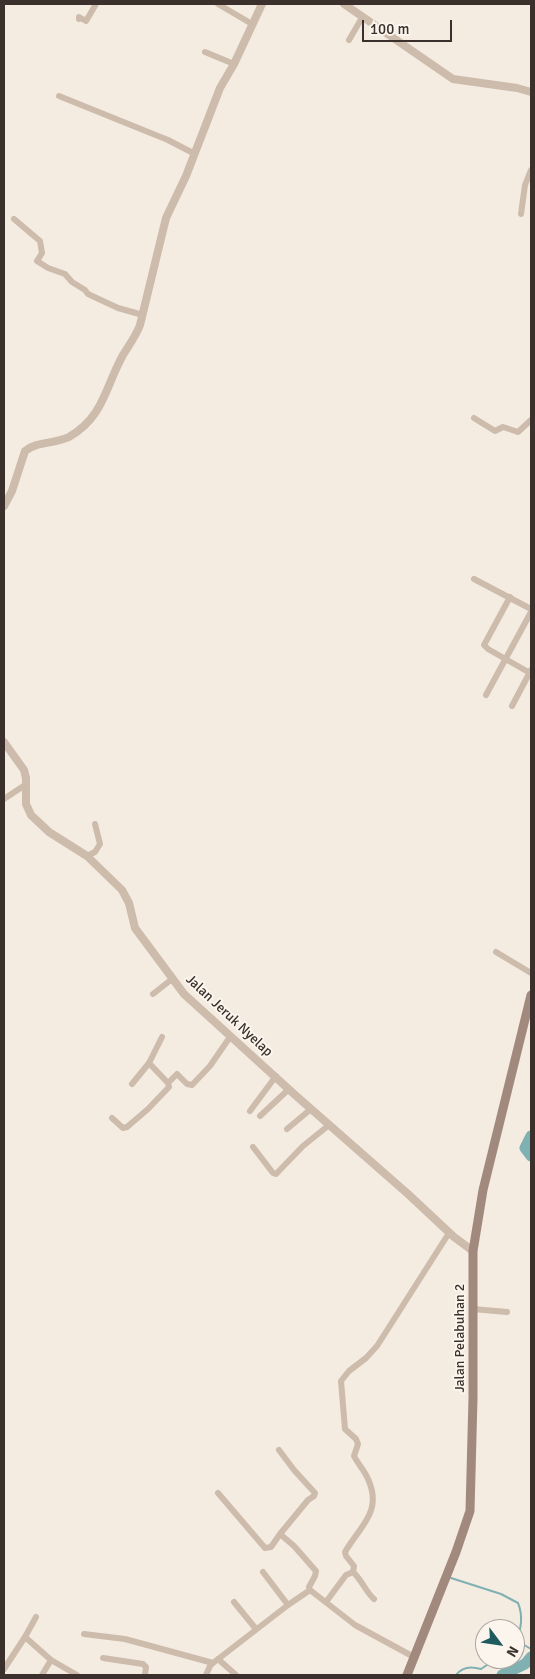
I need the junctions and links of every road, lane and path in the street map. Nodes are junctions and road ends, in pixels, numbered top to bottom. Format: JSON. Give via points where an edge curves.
{"nodes":[{"id":1,"x":96,"y":4,"type":"edge"},
{"id":2,"x":218,"y":4,"type":"edge"},
{"id":3,"x":262,"y":4,"type":"edge"},
{"id":4,"x":344,"y":4,"type":"edge"},
{"id":5,"x":363,"y":16,"type":"junction"},
{"id":6,"x":79,"y":19,"type":"dead end"},
{"id":7,"x":252,"y":24,"type":"junction"},
{"id":8,"x":349,"y":40,"type":"dead end"},
{"id":9,"x":205,"y":52,"type":"dead end"},
{"id":10,"x":234,"y":64,"type":"junction"},
{"id":11,"x":531,"y":92,"type":"edge"},
{"id":12,"x":59,"y":96,"type":"dead end"},
{"id":13,"x":195,"y":154,"type":"junction"},
{"id":14,"x":531,"y":170,"type":"edge"},
{"id":15,"x":521,"y":214,"type":"dead end"},
{"id":16,"x":14,"y":219,"type":"dead end"},
{"id":17,"x":143,"y":315,"type":"junction"},
{"id":18,"x":474,"y":418,"type":"dead end"},
{"id":19,"x":531,"y":420,"type":"edge"},
{"id":20,"x":4,"y":506,"type":"edge"},
{"id":21,"x":474,"y":579,"type":"dead end"},
{"id":22,"x":510,"y":597,"type":"junction"},
{"id":23,"x":531,"y":610,"type":"edge"},
{"id":24,"x":506,"y":659,"type":"junction"},
{"id":25,"x":531,"y":672,"type":"edge"},
{"id":26,"x":486,"y":695,"type":"dead end"},
{"id":27,"x":512,"y":706,"type":"dead end"},
{"id":28,"x":4,"y":742,"type":"edge"},
{"id":29,"x":25,"y":785,"type":"junction"},
{"id":30,"x":4,"y":799,"type":"edge"},
{"id":31,"x":95,"y":824,"type":"dead end"},
{"id":32,"x":87,"y":856,"type":"junction"},
{"id":33,"x":496,"y":952,"type":"dead end"},
{"id":34,"x":531,"y":974,"type":"edge"},
{"id":35,"x":172,"y":979,"type":"junction"},
{"id":36,"x":153,"y":994,"type":"dead end"},
{"id":37,"x":531,"y":995,"type":"edge"},
{"id":38,"x":230,"y":1036,"type":"junction"},
{"id":39,"x":162,"y":1037,"type":"dead end"},
{"id":40,"x":149,"y":1063,"type":"junction"},
{"id":41,"x":276,"y":1076,"type":"junction"},
{"id":42,"x":168,"y":1083,"type":"junction"},
{"id":43,"x":132,"y":1084,"type":"dead end"},
{"id":44,"x":289,"y":1089,"type":"junction"},
{"id":45,"x":311,"y":1109,"type":"junction"},
{"id":46,"x":250,"y":1111,"type":"dead end"},
{"id":47,"x":260,"y":1116,"type":"dead end"},
{"id":48,"x":112,"y":1118,"type":"dead end"},
{"id":49,"x":329,"y":1124,"type":"junction"},
{"id":50,"x":287,"y":1129,"type":"dead end"},
{"id":51,"x":253,"y":1148,"type":"dead end"},
{"id":52,"x":449,"y":1233,"type":"junction"},
{"id":53,"x":474,"y":1251,"type":"junction"},
{"id":54,"x":474,"y":1309,"type":"junction"},
{"id":55,"x":507,"y":1312,"type":"dead end"},
{"id":56,"x":279,"y":1450,"type":"dead end"},
{"id":57,"x":218,"y":1493,"type":"dead end"},
{"id":58,"x":280,"y":1534,"type":"junction"},
{"id":59,"x":263,"y":1572,"type":"dead end"},
{"id":60,"x":353,"y":1572,"type":"junction"},
{"id":61,"x":310,"y":1590,"type":"junction"},
{"id":62,"x":374,"y":1599,"type":"dead end"},
{"id":63,"x":234,"y":1602,"type":"dead end"},
{"id":64,"x":326,"y":1602,"type":"junction"},
{"id":65,"x":288,"y":1605,"type":"junction"},
{"id":66,"x":36,"y":1617,"type":"dead end"},
{"id":67,"x":256,"y":1629,"type":"junction"},
{"id":68,"x":84,"y":1634,"type":"dead end"},
{"id":69,"x":26,"y":1637,"type":"junction"},
{"id":70,"x":414,"y":1657,"type":"junction"},
{"id":71,"x":103,"y":1658,"type":"dead end"},
{"id":72,"x":51,"y":1660,"type":"junction"},
{"id":73,"x":215,"y":1661,"type":"junction"},
{"id":74,"x":4,"y":1669,"type":"edge"},
{"id":75,"x":42,"y":1675,"type":"edge"},
{"id":76,"x":76,"y":1675,"type":"edge"},
{"id":77,"x":145,"y":1675,"type":"edge"},
{"id":78,"x":206,"y":1675,"type":"edge"},
{"id":79,"x":236,"y":1675,"type":"edge"},
{"id":80,"x":407,"y":1675,"type":"edge"}],
"edges":[{"from":1,"to":6,"type":"street","via":[[86,21]]},
{"from":2,"to":7,"type":"street"},
{"from":3,"to":7,"type":"street"},
{"from":4,"to":5,"type":"street"},
{"from":5,"to":8,"type":"street"},
{"from":5,"to":11,"type":"street","via":[[453,79]]},
{"from":7,"to":10,"type":"street"},
{"from":9,"to":10,"type":"street"},
{"from":10,"to":13,"type":"street","via":[[217,96]]},
{"from":12,"to":13,"type":"street"},
{"from":13,"to":17,"type":"street","via":[[166,218]]},
{"from":14,"to":15,"type":"street","via":[[524,189]]},
{"from":16,"to":17,"type":"street","via":[[40,241],[42,253],[37,261],[41,264],[65,274],[88,294]]},
{"from":17,"to":20,"type":"street","via":[[135,338],[123,355],[108,392],[94,415],[67,437],[25,451]]},
{"from":18,"to":19,"type":"street","via":[[495,431],[503,427],[518,432]]},
{"from":21,"to":22,"type":"street"},
{"from":22,"to":23,"type":"street"},
{"from":22,"to":24,"type":"street","via":[[484,644]]},
{"from":23,"to":24,"type":"street"},
{"from":24,"to":25,"type":"street"},
{"from":24,"to":26,"type":"street"},
{"from":25,"to":27,"type":"street"},
{"from":28,"to":29,"type":"street","name":"Jalan Jeruk Nyelap","via":[[24,770]]},
{"from":29,"to":30,"type":"street"},
{"from":29,"to":32,"type":"street","name":"Jalan Jeruk Nyelap","via":[[28,812],[34,819]]},
{"from":31,"to":32,"type":"street","via":[[100,844]]},
{"from":32,"to":35,"type":"street","name":"Jalan Jeruk Nyelap","via":[[124,894],[135,928]]},
{"from":33,"to":34,"type":"street"},
{"from":35,"to":36,"type":"street"},
{"from":35,"to":38,"type":"street","name":"Jalan Jeruk Nyelap"},
{"from":37,"to":53,"type":"main road","name":"Jalan Pelabuhan 2","via":[[483,1190]]},
{"from":38,"to":41,"type":"street","name":"Jalan Jeruk Nyelap"},
{"from":38,"to":42,"type":"street","via":[[210,1066],[192,1085],[178,1074]]},
{"from":39,"to":40,"type":"street"},
{"from":40,"to":42,"type":"street"},
{"from":40,"to":43,"type":"street"},
{"from":41,"to":44,"type":"street","name":"Jalan Jeruk Nyelap"},
{"from":41,"to":46,"type":"street"},
{"from":42,"to":48,"type":"street","via":[[170,1086],[159,1098],[125,1128]]},
{"from":44,"to":45,"type":"street","name":"Jalan Jeruk Nyelap"},
{"from":44,"to":47,"type":"street"},
{"from":45,"to":49,"type":"street","name":"Jalan Jeruk Nyelap"},
{"from":45,"to":50,"type":"street"},
{"from":49,"to":51,"type":"street","via":[[276,1174]]},
{"from":49,"to":52,"type":"street","name":"Jalan Jeruk Nyelap"},
{"from":52,"to":53,"type":"street","name":"Jalan Jeruk Nyelap"},
{"from":52,"to":60,"type":"street","via":[[376,1346],[341,1381],[346,1429],[357,1442],[354,1456],[368,1477],[374,1498],[368,1519],[345,1552],[354,1566]]},
{"from":53,"to":54,"type":"main road","name":"Jalan Pelabuhan 2"},
{"from":54,"to":55,"type":"street"},
{"from":54,"to":70,"type":"main road","name":"Jalan Pelabuhan 2","via":[[469,1517]]},
{"from":56,"to":58,"type":"street","via":[[315,1494]]},
{"from":57,"to":58,"type":"street","via":[[265,1548],[270,1547]]},
{"from":58,"to":61,"type":"street","via":[[316,1571]]},
{"from":59,"to":65,"type":"street"},
{"from":60,"to":62,"type":"street"},
{"from":60,"to":64,"type":"street","via":[[343,1579]]},
{"from":61,"to":64,"type":"street"},
{"from":61,"to":65,"type":"street"},
{"from":63,"to":67,"type":"street"},
{"from":64,"to":70,"type":"street","via":[[355,1625]]},
{"from":65,"to":67,"type":"street"},
{"from":66,"to":69,"type":"street"},
{"from":67,"to":73,"type":"street"},
{"from":68,"to":73,"type":"street","via":[[125,1639]]},
{"from":69,"to":72,"type":"street"},
{"from":69,"to":74,"type":"street"},
{"from":70,"to":80,"type":"main road","name":"Jalan Pelabuhan 2"},
{"from":71,"to":77,"type":"street","via":[[143,1664]]},
{"from":72,"to":75,"type":"street"},
{"from":72,"to":76,"type":"street"},
{"from":73,"to":78,"type":"street"},
{"from":73,"to":79,"type":"street"}]}
